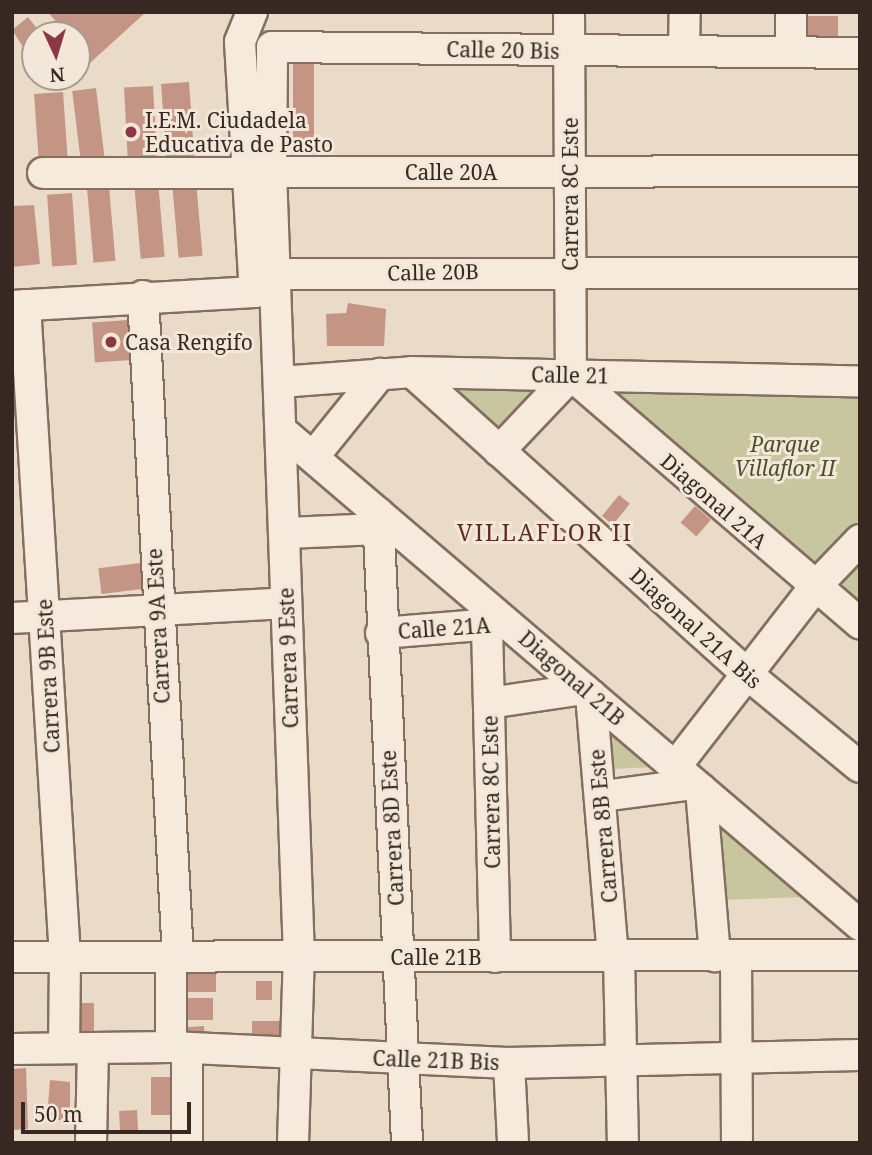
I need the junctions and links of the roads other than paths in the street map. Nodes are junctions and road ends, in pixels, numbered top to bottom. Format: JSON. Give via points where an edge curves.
{"nodes":[{"id":1,"x":252,"y":12,"type":"edge"},
{"id":2,"x":569,"y":12,"type":"edge"},
{"id":3,"x":685,"y":12,"type":"edge"},
{"id":4,"x":791,"y":12,"type":"edge"},
{"id":5,"x":569,"y":50,"type":"junction"},
{"id":6,"x":684,"y":51,"type":"junction"},
{"id":7,"x":791,"y":52,"type":"junction"},
{"id":8,"x":860,"y":53,"type":"edge"},
{"id":9,"x":860,"y":171,"type":"edge"},
{"id":10,"x":261,"y":172,"type":"junction"},
{"id":11,"x":570,"y":172,"type":"junction"},
{"id":12,"x":43,"y":173,"type":"dead end"},
{"id":13,"x":570,"y":270,"type":"junction"},
{"id":14,"x":860,"y":273,"type":"edge"},
{"id":15,"x":266,"y":283,"type":"junction"},
{"id":16,"x":143,"y":296,"type":"junction"},
{"id":17,"x":19,"y":305,"type":"edge"},
{"id":18,"x":412,"y":372,"type":"junction"},
{"id":19,"x":380,"y":373,"type":"junction"},
{"id":20,"x":570,"y":375,"type":"junction"},
{"id":21,"x":860,"y":381,"type":"edge"},
{"id":22,"x":280,"y":382,"type":"junction"},
{"id":23,"x":283,"y":432,"type":"junction"},
{"id":24,"x":499,"y":452,"type":"junction"},
{"id":25,"x":313,"y":457,"type":"junction"},
{"id":26,"x":377,"y":521,"type":"junction"},
{"id":27,"x":285,"y":533,"type":"junction"},
{"id":28,"x":860,"y":540,"type":"edge"},
{"id":29,"x":813,"y":589,"type":"junction"},
{"id":30,"x":286,"y":604,"type":"junction"},
{"id":31,"x":156,"y":611,"type":"junction"},
{"id":32,"x":853,"y":612,"type":"edge"},
{"id":33,"x":45,"y":617,"type":"junction"},
{"id":34,"x":12,"y":618,"type":"edge"},
{"id":35,"x":497,"y":625,"type":"junction"},
{"id":36,"x":381,"y":633,"type":"junction"},
{"id":37,"x":747,"y":674,"type":"junction"},
{"id":38,"x":587,"y":692,"type":"junction"},
{"id":39,"x":489,"y":704,"type":"junction"},
{"id":40,"x":860,"y":766,"type":"edge"},
{"id":41,"x":690,"y":780,"type":"junction"},
{"id":42,"x":603,"y":796,"type":"junction"},
{"id":43,"x":860,"y":925,"type":"edge"},
{"id":44,"x":860,"y":955,"type":"edge"},
{"id":45,"x":616,"y":956,"type":"junction"},
{"id":46,"x":726,"y":956,"type":"junction"},
{"id":47,"x":12,"y":957,"type":"edge"},
{"id":48,"x":65,"y":957,"type":"junction"},
{"id":49,"x":175,"y":957,"type":"junction"},
{"id":50,"x":299,"y":957,"type":"junction"},
{"id":51,"x":399,"y":957,"type":"junction"},
{"id":52,"x":495,"y":957,"type":"junction"},
{"id":53,"x":78,"y":1047,"type":"junction"},
{"id":54,"x":179,"y":1048,"type":"junction"},
{"id":55,"x":12,"y":1049,"type":"edge"},
{"id":56,"x":292,"y":1052,"type":"junction"},
{"id":57,"x":736,"y":1054,"type":"junction"},
{"id":58,"x":860,"y":1055,"type":"edge"},
{"id":59,"x":623,"y":1058,"type":"junction"},
{"id":60,"x":404,"y":1061,"type":"junction"},
{"id":61,"x":509,"y":1063,"type":"junction"},
{"id":62,"x":91,"y":1143,"type":"edge"},
{"id":63,"x":187,"y":1143,"type":"edge"},
{"id":64,"x":293,"y":1143,"type":"edge"},
{"id":65,"x":407,"y":1143,"type":"edge"},
{"id":66,"x":513,"y":1143,"type":"edge"},
{"id":67,"x":623,"y":1143,"type":"edge"},
{"id":68,"x":737,"y":1143,"type":"edge"}],
"edges":[{"from":1,"to":10,"type":"street","via":[[240,42]]},
{"from":2,"to":5,"type":"street","name":"Carrera 8C Este"},
{"from":3,"to":6,"type":"street"},
{"from":4,"to":7,"type":"street"},
{"from":5,"to":6,"type":"street","name":"Calle 20 Bis"},
{"from":5,"to":10,"type":"street","name":"Calle 20 Bis","via":[[272,47]]},
{"from":5,"to":11,"type":"street","name":"Carrera 8C Este"},
{"from":6,"to":7,"type":"street","name":"Calle 20 Bis"},
{"from":7,"to":8,"type":"street","name":"Calle 20 Bis"},
{"from":9,"to":11,"type":"street","name":"Calle 20A"},
{"from":10,"to":11,"type":"street","name":"Calle 20A"},
{"from":10,"to":12,"type":"street","name":"Calle 20A"},
{"from":10,"to":15,"type":"street","name":"Carrera 9 Este"},
{"from":11,"to":13,"type":"street","name":"Carrera 8C Este"},
{"from":13,"to":14,"type":"street","name":"Calle 20B"},
{"from":13,"to":15,"type":"street","name":"Calle 20B"},
{"from":13,"to":20,"type":"street","name":"Carrera 8C Este"},
{"from":15,"to":16,"type":"street","name":"Calle 20B"},
{"from":15,"to":22,"type":"street","name":"Carrera 9 Este"},
{"from":16,"to":17,"type":"street","name":"Calle 20B"},
{"from":16,"to":31,"type":"street","name":"Carrera 9A Este"},
{"from":17,"to":33,"type":"street","name":"Carrera 9B Este"},
{"from":18,"to":19,"type":"street","name":"Calle 21"},
{"from":18,"to":20,"type":"street","name":"Calle 21"},
{"from":18,"to":24,"type":"street","name":"Diagonal 21A Bis"},
{"from":19,"to":22,"type":"street","name":"Calle 21"},
{"from":19,"to":25,"type":"street"},
{"from":20,"to":21,"type":"street","name":"Calle 21"},
{"from":20,"to":24,"type":"street"},
{"from":20,"to":29,"type":"street","name":"Diagonal 21A"},
{"from":22,"to":23,"type":"street","name":"Carrera 9 Este"},
{"from":23,"to":25,"type":"street","name":"Diagonal 21B"},
{"from":23,"to":27,"type":"street","name":"Carrera 9 Este"},
{"from":24,"to":37,"type":"street","name":"Diagonal 21A Bis"},
{"from":25,"to":26,"type":"street","name":"Diagonal 21B"},
{"from":26,"to":27,"type":"street"},
{"from":26,"to":35,"type":"street","name":"Diagonal 21B"},
{"from":26,"to":36,"type":"street","name":"Carrera 8D Este"},
{"from":27,"to":30,"type":"street","name":"Carrera 9 Este"},
{"from":28,"to":29,"type":"street"},
{"from":29,"to":32,"type":"street","name":"Diagonal 21A"},
{"from":29,"to":37,"type":"street"},
{"from":30,"to":31,"type":"street"},
{"from":30,"to":50,"type":"street","name":"Carrera 9 Este"},
{"from":31,"to":33,"type":"street"},
{"from":31,"to":49,"type":"street","name":"Carrera 9A Este"},
{"from":33,"to":34,"type":"street"},
{"from":33,"to":48,"type":"street","name":"Carrera 9B Este"},
{"from":35,"to":36,"type":"street","name":"Calle 21A"},
{"from":35,"to":38,"type":"street","name":"Diagonal 21B"},
{"from":35,"to":39,"type":"street","name":"Carrera 8C Este"},
{"from":36,"to":51,"type":"street","name":"Carrera 8D Este"},
{"from":37,"to":40,"type":"street","name":"Diagonal 21A Bis"},
{"from":37,"to":41,"type":"street"},
{"from":38,"to":39,"type":"street"},
{"from":38,"to":41,"type":"street","name":"Diagonal 21B"},
{"from":38,"to":42,"type":"street","name":"Carrera 8B Este"},
{"from":39,"to":52,"type":"street","name":"Carrera 8C Este"},
{"from":41,"to":42,"type":"street"},
{"from":41,"to":43,"type":"street","name":"Diagonal 21B"},
{"from":41,"to":46,"type":"street"},
{"from":42,"to":45,"type":"street","name":"Carrera 8B Este"},
{"from":44,"to":46,"type":"street","name":"Calle 21B"},
{"from":45,"to":46,"type":"street","name":"Calle 21B"},
{"from":45,"to":52,"type":"street","name":"Calle 21B"},
{"from":45,"to":59,"type":"street","name":"Carrera 8B Este"},
{"from":46,"to":57,"type":"street"},
{"from":47,"to":48,"type":"street","name":"Calle 21B"},
{"from":48,"to":49,"type":"street","name":"Calle 21B"},
{"from":48,"to":53,"type":"street","name":"Carrera 9B Este"},
{"from":49,"to":50,"type":"street","name":"Calle 21B"},
{"from":49,"to":54,"type":"street","name":"Carrera 9A Este"},
{"from":50,"to":51,"type":"street","name":"Calle 21B"},
{"from":50,"to":56,"type":"street","name":"Carrera 9 Este"},
{"from":51,"to":52,"type":"street","name":"Calle 21B"},
{"from":51,"to":60,"type":"street","name":"Carrera 8D Este"},
{"from":53,"to":54,"type":"street","name":"Calle 21B Bis"},
{"from":53,"to":55,"type":"street","name":"Calle 21B Bis"},
{"from":53,"to":62,"type":"street","name":"Carrera 9B Este"},
{"from":54,"to":56,"type":"street","name":"Calle 21B Bis"},
{"from":54,"to":63,"type":"street","name":"Carrera 9A Este"},
{"from":56,"to":60,"type":"street","name":"Calle 21B Bis"},
{"from":56,"to":64,"type":"street","name":"Carrera 9 Este"},
{"from":57,"to":58,"type":"street","name":"Calle 21B Bis"},
{"from":57,"to":59,"type":"street","name":"Calle 21B Bis"},
{"from":57,"to":68,"type":"street"},
{"from":59,"to":61,"type":"street","name":"Calle 21B Bis"},
{"from":59,"to":67,"type":"street","name":"Carrera 8B Este"},
{"from":60,"to":61,"type":"street","name":"Calle 21B Bis"},
{"from":60,"to":65,"type":"street","name":"Carrera 8D Este"},
{"from":61,"to":66,"type":"street"}]}
